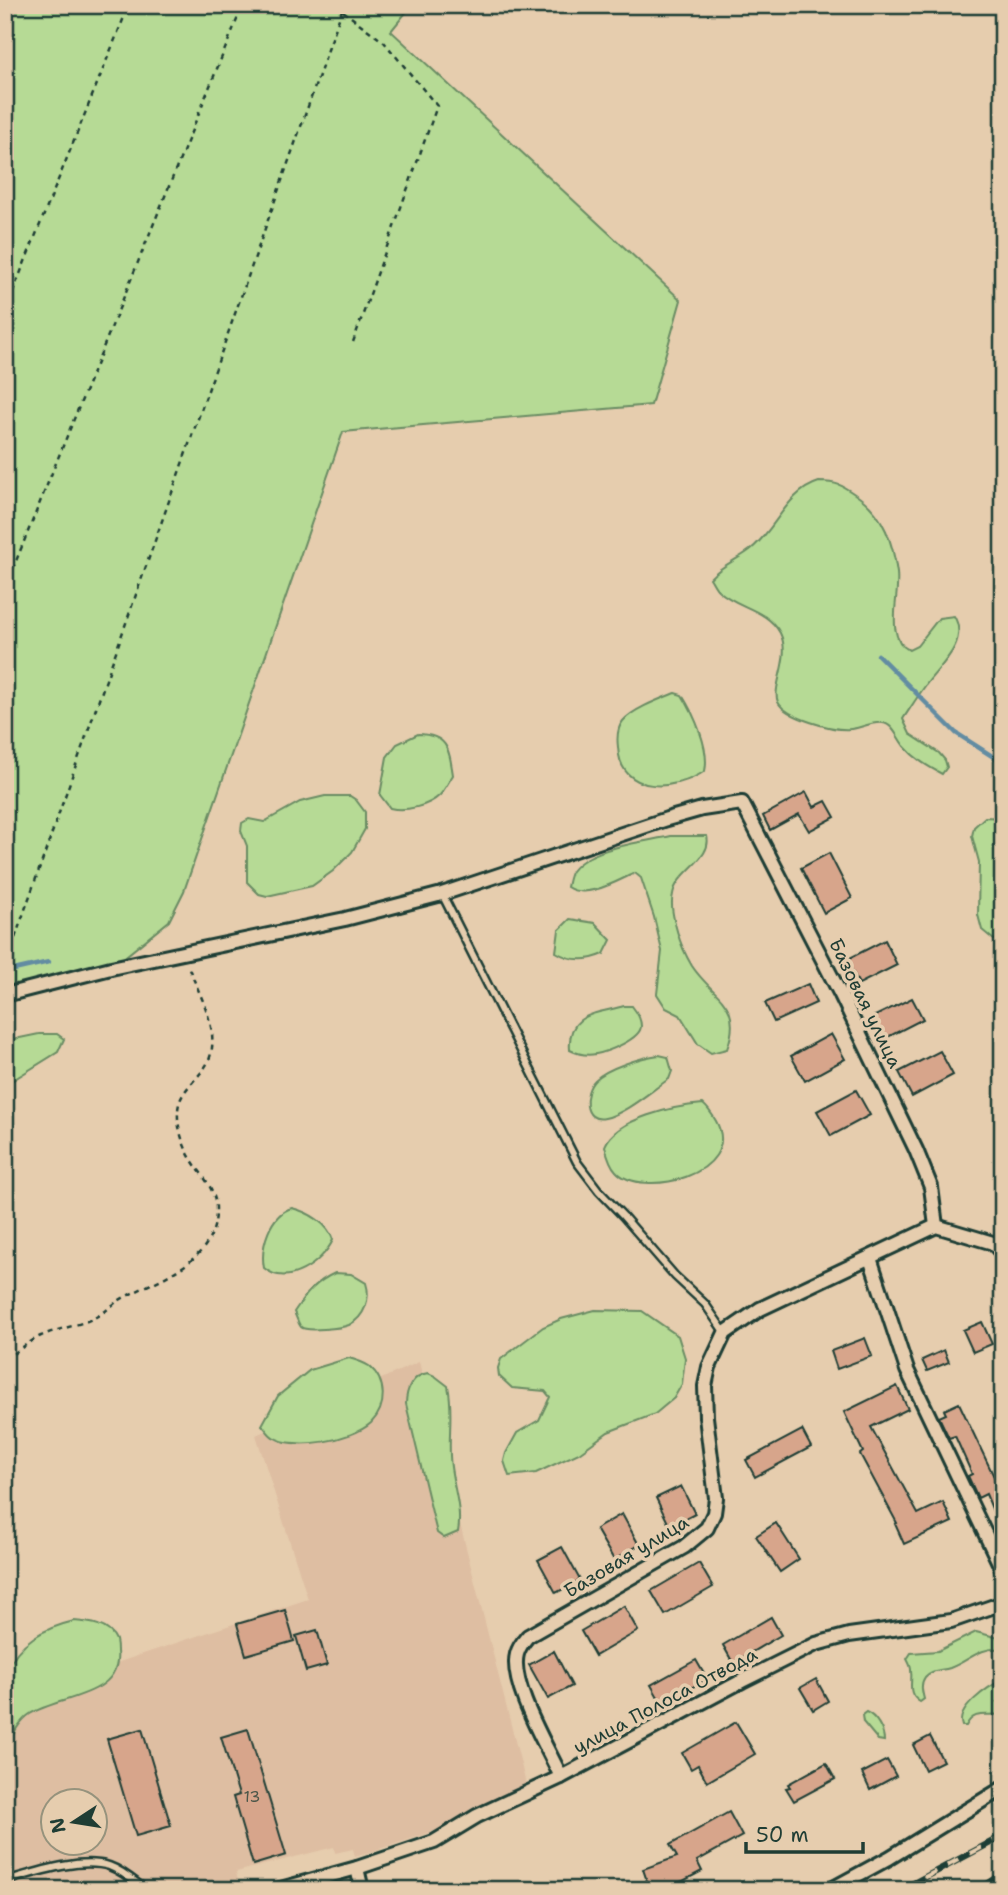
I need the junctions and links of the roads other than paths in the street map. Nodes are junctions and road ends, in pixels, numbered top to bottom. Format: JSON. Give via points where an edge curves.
{"nodes":[{"id":1,"x":442,"y":894,"type":"junction"},
{"id":2,"x":5,"y":995,"type":"edge"},
{"id":3,"x":936,"y":1226,"type":"junction"},
{"id":4,"x":1003,"y":1254,"type":"edge"},
{"id":5,"x":870,"y":1258,"type":"junction"},
{"id":6,"x":726,"y":1334,"type":"junction"},
{"id":7,"x":1003,"y":1571,"type":"edge"},
{"id":8,"x":1003,"y":1603,"type":"edge"},
{"id":9,"x":561,"y":1777,"type":"junction"},
{"id":10,"x":1003,"y":1788,"type":"edge"},
{"id":11,"x":357,"y":1868,"type":"junction"},
{"id":12,"x":5,"y":1881,"type":"edge"},
{"id":13,"x":146,"y":1890,"type":"edge"},
{"id":14,"x":277,"y":1890,"type":"edge"},
{"id":15,"x":362,"y":1890,"type":"edge"},
{"id":16,"x":830,"y":1890,"type":"edge"}],
"edges":[{"from":1,"to":2,"type":"street"},
{"from":1,"to":3,"type":"street","name":"Базовая улица","via":[[667,819],[742,803],[916,1150],[931,1187]]},
{"from":1,"to":6,"type":"lane","via":[[577,1162],[675,1276],[705,1304]]},
{"from":3,"to":4,"type":"street","via":[[993,1243]]},
{"from":3,"to":5,"type":"street","name":"Базовая улица"},
{"from":5,"to":6,"type":"street","name":"Базовая улица","via":[[760,1309]]},
{"from":5,"to":7,"type":"street","via":[[907,1370]]},
{"from":6,"to":9,"type":"street","name":"Базовая улица","via":[[705,1386],[716,1498],[707,1528],[684,1547],[528,1636],[520,1645],[516,1656],[520,1691]]},
{"from":8,"to":9,"type":"street","name":"улица Полоса Отвода","via":[[951,1621],[816,1644]]},
{"from":9,"to":11,"type":"street","name":"улица Полоса Отвода","via":[[477,1816],[434,1842]]},
{"from":10,"to":16,"type":"street"},
{"from":11,"to":14,"type":"street","name":"улица Полоса Отвода"},
{"from":11,"to":15,"type":"street"},
{"from":12,"to":13,"type":"lane","via":[[76,1864],[106,1865]]}]}
